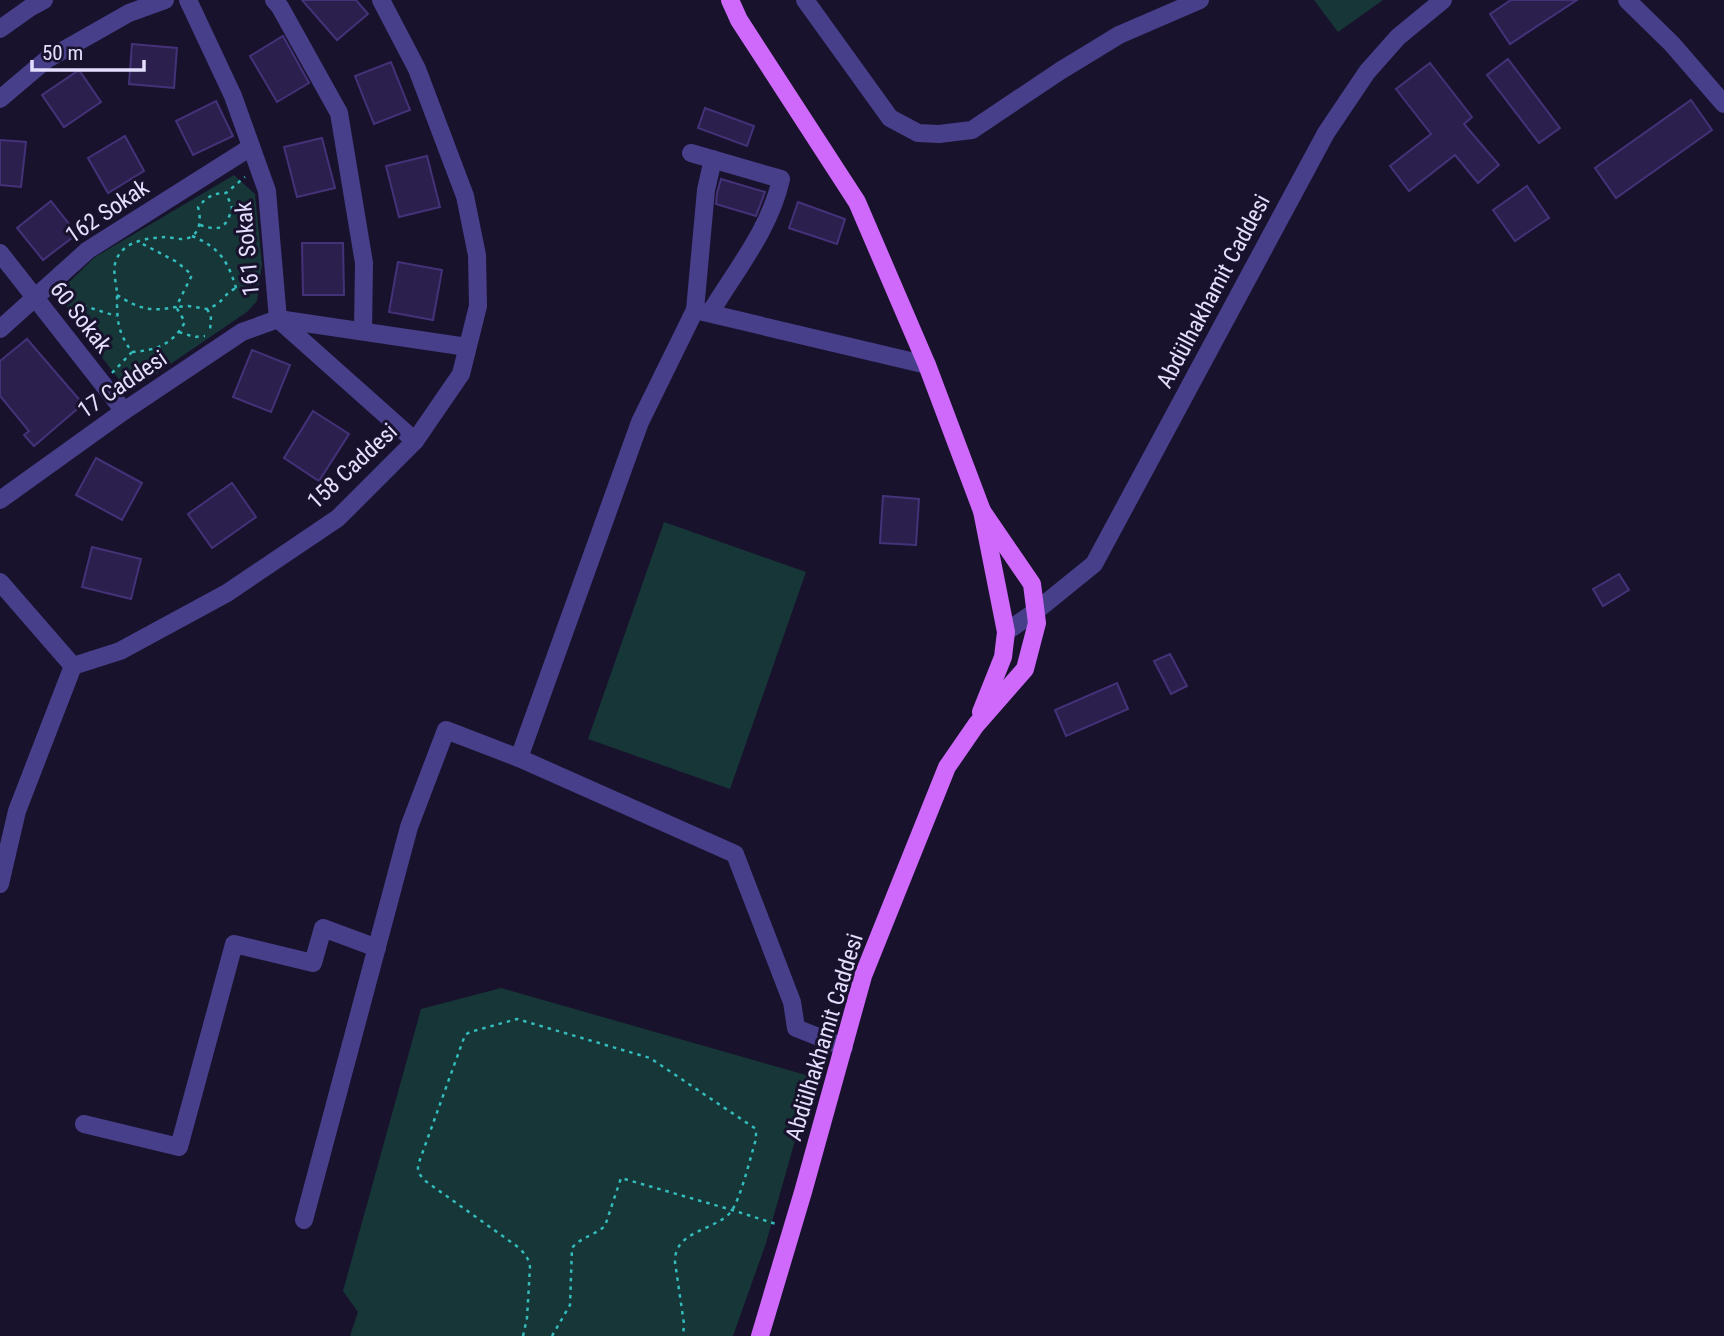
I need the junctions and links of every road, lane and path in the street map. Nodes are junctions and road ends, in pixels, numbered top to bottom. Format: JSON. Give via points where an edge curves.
{"nodes":[{"id":1,"x":44,"y":0,"type":"edge"},
{"id":2,"x":165,"y":0,"type":"edge"},
{"id":3,"x":188,"y":0,"type":"edge"},
{"id":4,"x":274,"y":0,"type":"edge"},
{"id":5,"x":381,"y":0,"type":"edge"},
{"id":6,"x":730,"y":0,"type":"edge"},
{"id":7,"x":805,"y":0,"type":"edge"},
{"id":8,"x":1200,"y":0,"type":"edge"},
{"id":9,"x":1443,"y":0,"type":"edge"},
{"id":10,"x":1627,"y":0,"type":"edge"},
{"id":11,"x":0,"y":29,"type":"edge"},
{"id":12,"x":0,"y":99,"type":"edge"},
{"id":13,"x":1724,"y":104,"type":"edge"},
{"id":14,"x":251,"y":147,"type":"junction"},
{"id":15,"x":691,"y":153,"type":"dead end"},
{"id":16,"x":713,"y":159,"type":"junction"},
{"id":17,"x":258,"y":165,"type":"junction"},
{"id":18,"x":226,"y":193,"type":"junction"},
{"id":19,"x":200,"y":225,"type":"junction"},
{"id":20,"x":192,"y":236,"type":"junction"},
{"id":21,"x":137,"y":241,"type":"junction"},
{"id":22,"x":0,"y":253,"type":"edge"},
{"id":23,"x":236,"y":288,"type":"junction"},
{"id":24,"x":276,"y":290,"type":"junction"},
{"id":25,"x":39,"y":294,"type":"junction"},
{"id":26,"x":117,"y":295,"type":"junction"},
{"id":27,"x":176,"y":307,"type":"junction"},
{"id":28,"x":207,"y":309,"type":"junction"},
{"id":29,"x":702,"y":311,"type":"junction"},
{"id":30,"x":116,"y":316,"type":"junction"},
{"id":31,"x":278,"y":318,"type":"junction"},
{"id":32,"x":0,"y":329,"type":"edge"},
{"id":33,"x":363,"y":331,"type":"junction"},
{"id":34,"x":179,"y":332,"type":"junction"},
{"id":35,"x":467,"y":347,"type":"junction"},
{"id":36,"x":132,"y":352,"type":"junction"},
{"id":37,"x":927,"y":365,"type":"junction"},
{"id":38,"x":102,"y":383,"type":"junction"},
{"id":39,"x":124,"y":411,"type":"junction"},
{"id":40,"x":415,"y":441,"type":"junction"},
{"id":41,"x":0,"y":500,"type":"edge"},
{"id":42,"x":982,"y":511,"type":"junction"},
{"id":43,"x":0,"y":582,"type":"edge"},
{"id":44,"x":1036,"y":611,"type":"junction"},
{"id":45,"x":1006,"y":632,"type":"junction"},
{"id":46,"x":1003,"y":657,"type":"junction"},
{"id":47,"x":73,"y":666,"type":"junction"},
{"id":48,"x":1025,"y":669,"type":"junction"},
{"id":49,"x":976,"y":725,"type":"junction"},
{"id":50,"x":519,"y":758,"type":"junction"},
{"id":51,"x":0,"y":884,"type":"edge"},
{"id":52,"x":377,"y":948,"type":"junction"},
{"id":53,"x":844,"y":1047,"type":"junction"},
{"id":54,"x":84,"y":1124,"type":"dead end"},
{"id":55,"x":732,"y":1210,"type":"junction"},
{"id":56,"x":304,"y":1220,"type":"dead end"},
{"id":57,"x":779,"y":1226,"type":"dead end"},
{"id":58,"x":523,"y":1336,"type":"edge"},
{"id":59,"x":552,"y":1336,"type":"edge"},
{"id":60,"x":683,"y":1336,"type":"edge"},
{"id":61,"x":760,"y":1336,"type":"edge"}],
"edges":[{"from":1,"to":11,"type":"street"},
{"from":2,"to":12,"type":"street","via":[[129,13],[46,60]]},
{"from":3,"to":14,"type":"street","name":"161 Sokak","via":[[233,96]]},
{"from":4,"to":33,"type":"street","via":[[339,113],[364,263]]},
{"from":5,"to":35,"type":"street","name":"158 Caddesi","via":[[417,69],[465,196],[477,255],[478,293]]},
{"from":6,"to":37,"type":"main road","name":"Abdülhakhamit Caddesi","via":[[858,202]]},
{"from":7,"to":8,"type":"street","via":[[890,118],[918,133],[939,134],[972,130],[1119,35]]},
{"from":9,"to":44,"type":"street","name":"Abdülhakhamit Caddesi","via":[[1398,37],[1367,72],[1326,133],[1094,564]]},
{"from":10,"to":13,"type":"street"},
{"from":14,"to":17,"type":"street","name":"161 Sokak"},
{"from":14,"to":25,"type":"street","name":"162 Sokak","via":[[88,250]]},
{"from":15,"to":16,"type":"street"},
{"from":16,"to":29,"type":"street","via":[[706,190]]},
{"from":16,"to":29,"type":"street","via":[[780,179],[765,225]]},
{"from":17,"to":18,"type":"path"},
{"from":17,"to":24,"type":"street","name":"161 Sokak","via":[[267,191]]},
{"from":18,"to":19,"type":"path","via":[[215,193],[198,207]]},
{"from":18,"to":19,"type":"path","via":[[232,208],[228,222],[217,228]]},
{"from":19,"to":20,"type":"path"},
{"from":20,"to":21,"type":"path"},
{"from":20,"to":23,"type":"path","via":[[217,250]]},
{"from":21,"to":26,"type":"path","via":[[121,250],[116,260]]},
{"from":21,"to":27,"type":"path","via":[[192,275]]},
{"from":22,"to":25,"type":"street","name":"60 Sokak"},
{"from":23,"to":24,"type":"path","via":[[242,292]]},
{"from":23,"to":28,"type":"path"},
{"from":24,"to":31,"type":"street","name":"161 Sokak"},
{"from":25,"to":30,"type":"path"},
{"from":25,"to":32,"type":"street","name":"162 Sokak"},
{"from":25,"to":38,"type":"street","name":"60 Sokak"},
{"from":26,"to":27,"type":"path","via":[[156,310]]},
{"from":26,"to":30,"type":"path"},
{"from":27,"to":28,"type":"path"},
{"from":27,"to":34,"type":"path","via":[[185,322]]},
{"from":28,"to":34,"type":"path","via":[[210,334],[194,337]]},
{"from":29,"to":37,"type":"street"},
{"from":29,"to":50,"type":"street","via":[[640,422]]},
{"from":30,"to":36,"type":"path"},
{"from":31,"to":33,"type":"street","name":"161 Sokak"},
{"from":31,"to":39,"type":"street","name":"17 Caddesi","via":[[242,332]]},
{"from":31,"to":40,"type":"street"},
{"from":33,"to":35,"type":"street","name":"161 Sokak"},
{"from":34,"to":36,"type":"path","via":[[170,342]]},
{"from":35,"to":40,"type":"street","name":"158 Caddesi","via":[[461,374]]},
{"from":36,"to":38,"type":"path"},
{"from":37,"to":42,"type":"main road","name":"Abdülhakhamit Caddesi"},
{"from":38,"to":39,"type":"street","name":"60 Sokak"},
{"from":39,"to":41,"type":"street","name":"17 Caddesi"},
{"from":40,"to":47,"type":"street","name":"158 Caddesi","via":[[338,517],[227,593],[120,651]]},
{"from":42,"to":44,"type":"main road","name":"Abdülhakhamit Caddesi","via":[[1032,584]]},
{"from":42,"to":45,"type":"main road","name":"Abdülhakhamit Caddesi"},
{"from":43,"to":47,"type":"street"},
{"from":44,"to":45,"type":"street","name":"Abdülhakhamit Caddesi"},
{"from":44,"to":48,"type":"main road","name":"Abdülhakhamit Caddesi"},
{"from":45,"to":46,"type":"main road","name":"Abdülhakhamit Caddesi"},
{"from":46,"to":48,"type":"street"},
{"from":46,"to":49,"type":"main road","name":"Abdülhakhamit Caddesi"},
{"from":47,"to":51,"type":"street","via":[[17,811]]},
{"from":48,"to":49,"type":"main road","name":"Abdülhakhamit Caddesi"},
{"from":49,"to":53,"type":"main road","name":"Abdülhakhamit Caddesi","via":[[942,779],[863,976]]},
{"from":50,"to":52,"type":"street","via":[[446,730],[409,827]]},
{"from":50,"to":53,"type":"street","via":[[735,854],[792,1002],[796,1028]]},
{"from":52,"to":54,"type":"street","via":[[323,928],[313,962],[234,944],[179,1147]]},
{"from":52,"to":56,"type":"street"},
{"from":53,"to":61,"type":"main road","name":"Abdülhakhamit Caddesi"},
{"from":55,"to":57,"type":"path"},
{"from":55,"to":58,"type":"path","via":[[757,1132],[650,1058],[517,1019],[465,1035],[418,1172],[525,1254],[530,1267]]},
{"from":55,"to":59,"type":"path","via":[[621,1178],[605,1226],[572,1248],[570,1305]]},
{"from":55,"to":60,"type":"path","via":[[685,1239],[675,1253]]}]}
